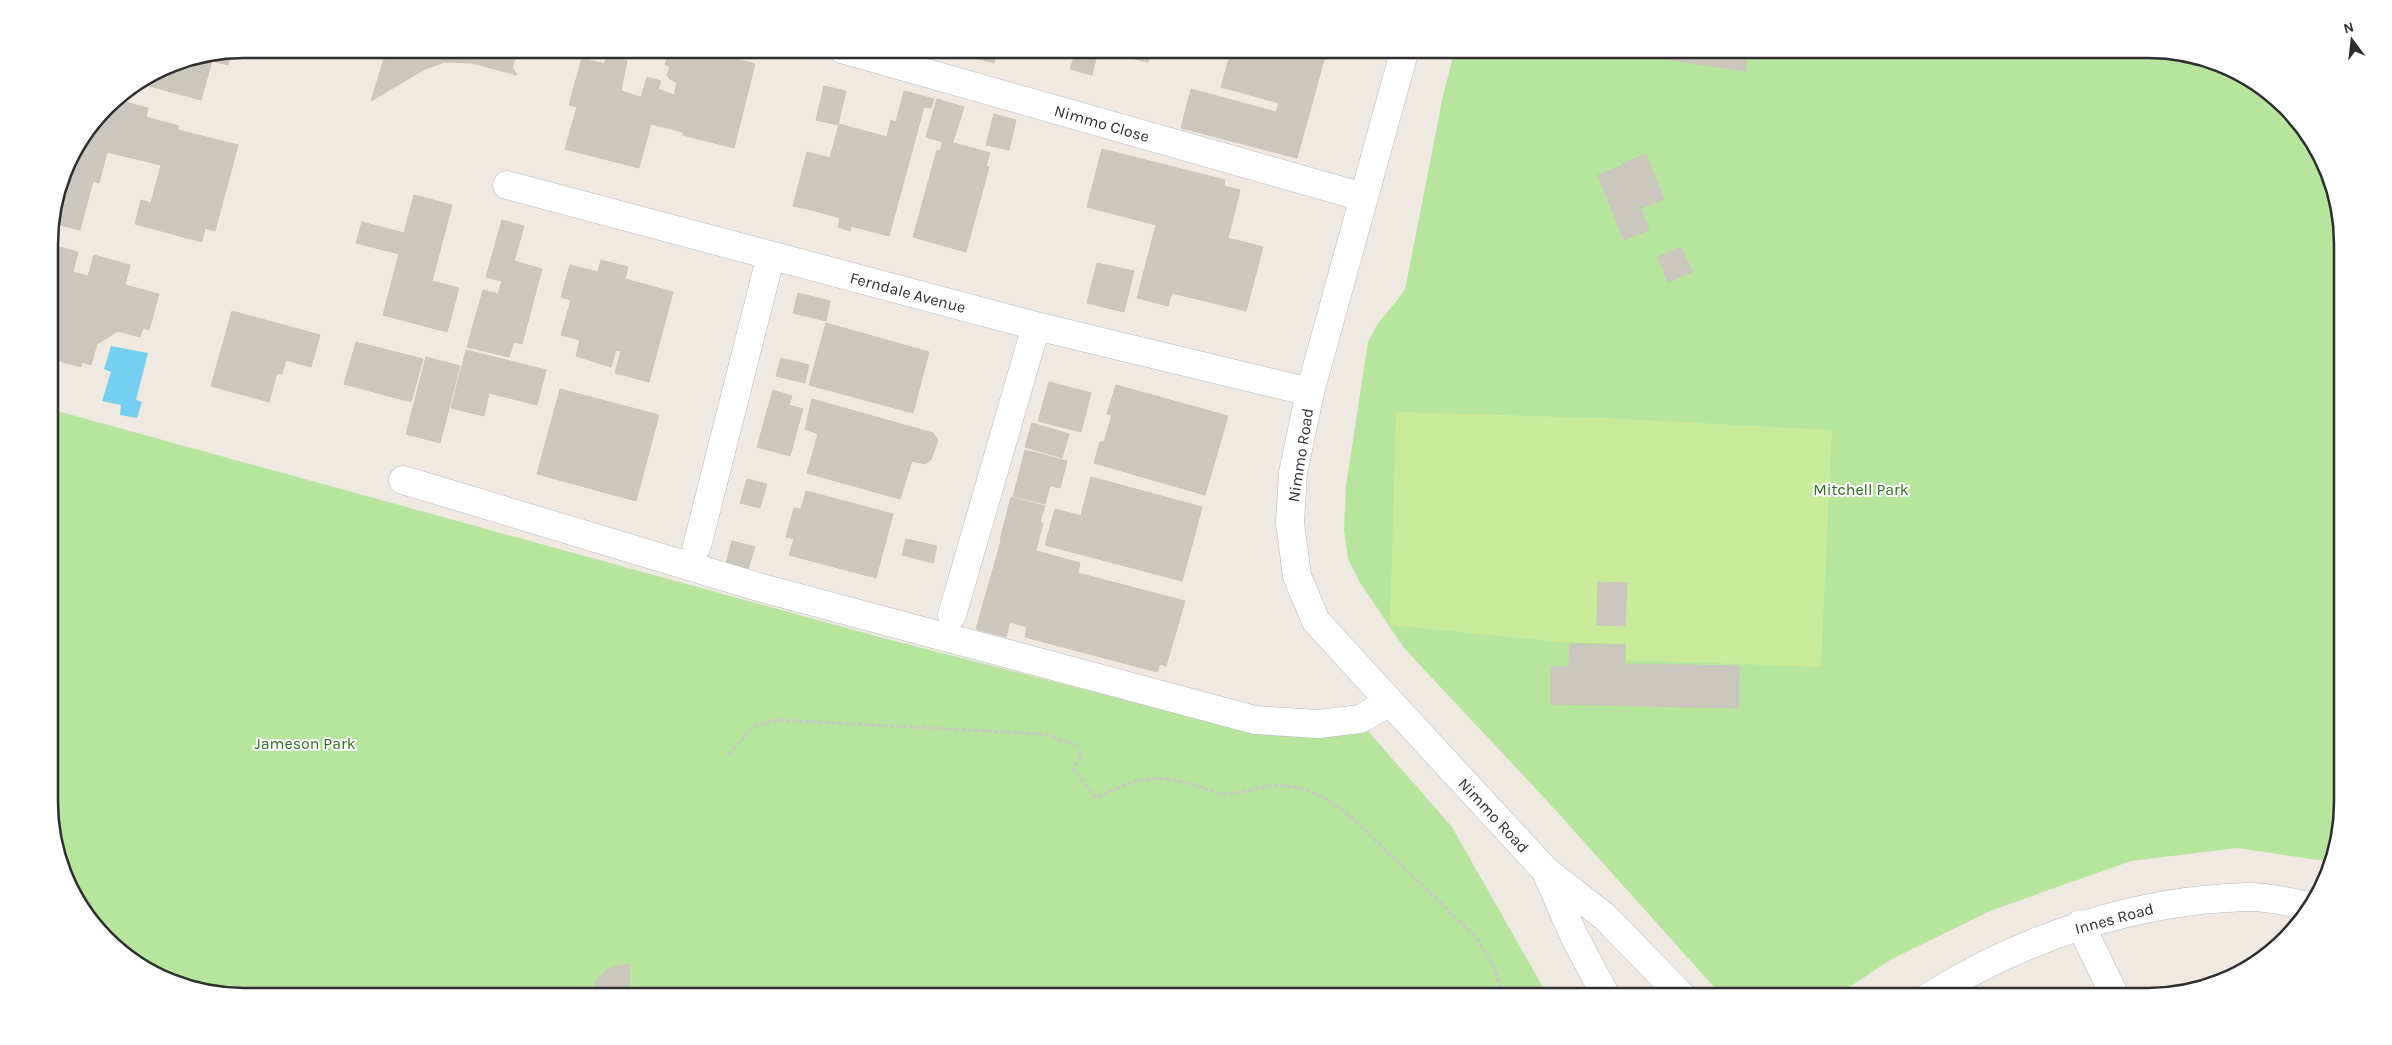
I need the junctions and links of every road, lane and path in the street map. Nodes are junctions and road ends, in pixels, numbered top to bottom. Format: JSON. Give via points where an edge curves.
{"nodes":[{"id":1,"x":874,"y":58,"type":"edge"},
{"id":2,"x":1402,"y":58,"type":"edge"},
{"id":3,"x":507,"y":185,"type":"dead end"},
{"id":4,"x":1363,"y":197,"type":"junction"},
{"id":5,"x":772,"y":255,"type":"junction"},
{"id":6,"x":1036,"y":326,"type":"junction"},
{"id":7,"x":1310,"y":392,"type":"junction"},
{"id":8,"x":403,"y":480,"type":"dead end"},
{"id":9,"x":697,"y":546,"type":"dead end"},
{"id":10,"x":952,"y":616,"type":"dead end"},
{"id":11,"x":1390,"y":702,"type":"junction"},
{"id":12,"x":729,"y":755,"type":"dead end"},
{"id":13,"x":1545,"y":870,"type":"junction"},
{"id":14,"x":2303,"y":905,"type":"edge"},
{"id":15,"x":2080,"y":924,"type":"junction"},
{"id":16,"x":1501,"y":988,"type":"edge"},
{"id":17,"x":1602,"y":988,"type":"edge"},
{"id":18,"x":1674,"y":988,"type":"edge"},
{"id":19,"x":1945,"y":988,"type":"edge"},
{"id":20,"x":2111,"y":988,"type":"edge"}],
"edges":[{"from":1,"to":4,"type":"street","name":"Nimmo Close"},
{"from":2,"to":4,"type":"street","name":"Nimmo Road"},
{"from":3,"to":5,"type":"street","name":"Ferndale Avenue"},
{"from":4,"to":7,"type":"street","name":"Nimmo Road"},
{"from":5,"to":6,"type":"street","name":"Ferndale Avenue"},
{"from":5,"to":9,"type":"street"},
{"from":6,"to":7,"type":"street","name":"Ferndale Avenue"},
{"from":6,"to":10,"type":"street"},
{"from":7,"to":11,"type":"street","name":"Nimmo Road","via":[[1293,472],[1290,523],[1297,576],[1316,621]]},
{"from":8,"to":11,"type":"street","via":[[762,588],[1255,720],[1318,724],[1360,719]]},
{"from":11,"to":13,"type":"street","name":"Nimmo Road"},
{"from":12,"to":16,"type":"path","via":[[753,726],[777,720],[1045,734],[1076,745],[1081,754],[1074,769],[1096,798],[1133,781],[1156,778],[1191,784],[1215,793],[1230,794],[1272,786],[1312,791],[1350,816],[1475,936],[1492,963]]},
{"from":13,"to":17,"type":"street","name":"Nimmo Road"},
{"from":13,"to":18,"type":"street","name":"Nimmo Road","via":[[1605,917]]},
{"from":14,"to":15,"type":"street","name":"Innes Road","via":[[2249,897],[2162,905]]},
{"from":15,"to":19,"type":"street","name":"Innes Road","via":[[2016,950]]},
{"from":15,"to":20,"type":"street"}]}
